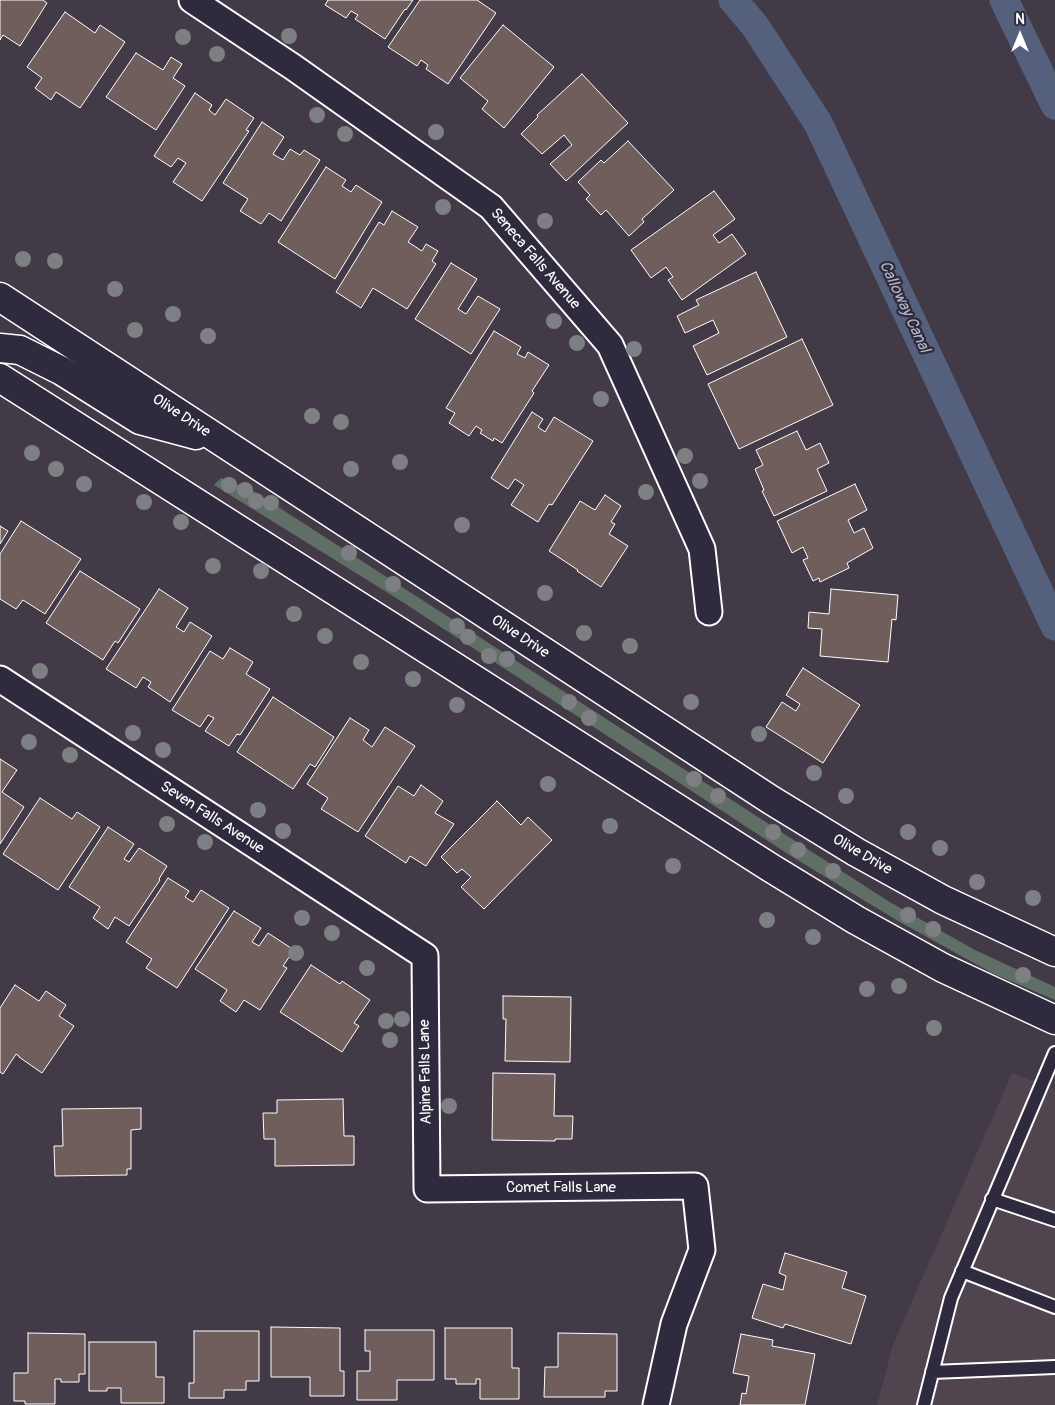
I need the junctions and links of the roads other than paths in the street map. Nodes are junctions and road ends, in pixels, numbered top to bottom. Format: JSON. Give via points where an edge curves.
{"nodes":[{"id":1,"x":192,"y":0,"type":"edge"},
{"id":2,"x":0,"y":297,"type":"edge"},
{"id":3,"x":0,"y":348,"type":"edge"},
{"id":4,"x":0,"y":378,"type":"edge"},
{"id":5,"x":220,"y":442,"type":"junction"},
{"id":6,"x":709,"y":612,"type":"dead end"},
{"id":7,"x":0,"y":679,"type":"edge"},
{"id":8,"x":1055,"y":952,"type":"edge"},
{"id":9,"x":425,"y":956,"type":"joint"},
{"id":10,"x":1055,"y":1020,"type":"edge"},
{"id":11,"x":1055,"y":1053,"type":"edge"},
{"id":12,"x":427,"y":1189,"type":"joint"},
{"id":13,"x":992,"y":1199,"type":"junction"},
{"id":14,"x":1055,"y":1220,"type":"edge"},
{"id":15,"x":962,"y":1271,"type":"junction"},
{"id":16,"x":1055,"y":1307,"type":"edge"},
{"id":17,"x":1055,"y":1367,"type":"edge"},
{"id":18,"x":932,"y":1372,"type":"junction"},
{"id":19,"x":656,"y":1405,"type":"edge"},
{"id":20,"x":924,"y":1405,"type":"edge"}],
"edges":[{"from":1,"to":6,"type":"street","name":"Seneca Falls Avenue","via":[[293,66],[491,207],[610,345],[702,549]]},
{"from":2,"to":5,"type":"main road","name":"Olive Drive"},
{"from":3,"to":5,"type":"main road","via":[[20,350],[62,371],[140,420]]},
{"from":4,"to":10,"type":"main road","via":[[762,863],[943,968]]},
{"from":5,"to":8,"type":"main road","name":"Olive Drive","via":[[762,795],[943,900]]},
{"from":7,"to":9,"type":"street","name":"Seven Falls Avenue"},
{"from":9,"to":12,"type":"street","name":"Alpine Falls Lane"},
{"from":11,"to":13,"type":"lane"},
{"from":12,"to":19,"type":"street","name":"Comet Falls Lane","via":[[695,1186],[702,1250],[674,1324]]},
{"from":13,"to":14,"type":"lane"},
{"from":13,"to":15,"type":"lane"},
{"from":15,"to":16,"type":"lane"},
{"from":15,"to":18,"type":"lane","via":[[950,1298]]},
{"from":17,"to":18,"type":"lane"},
{"from":18,"to":20,"type":"lane"}]}
